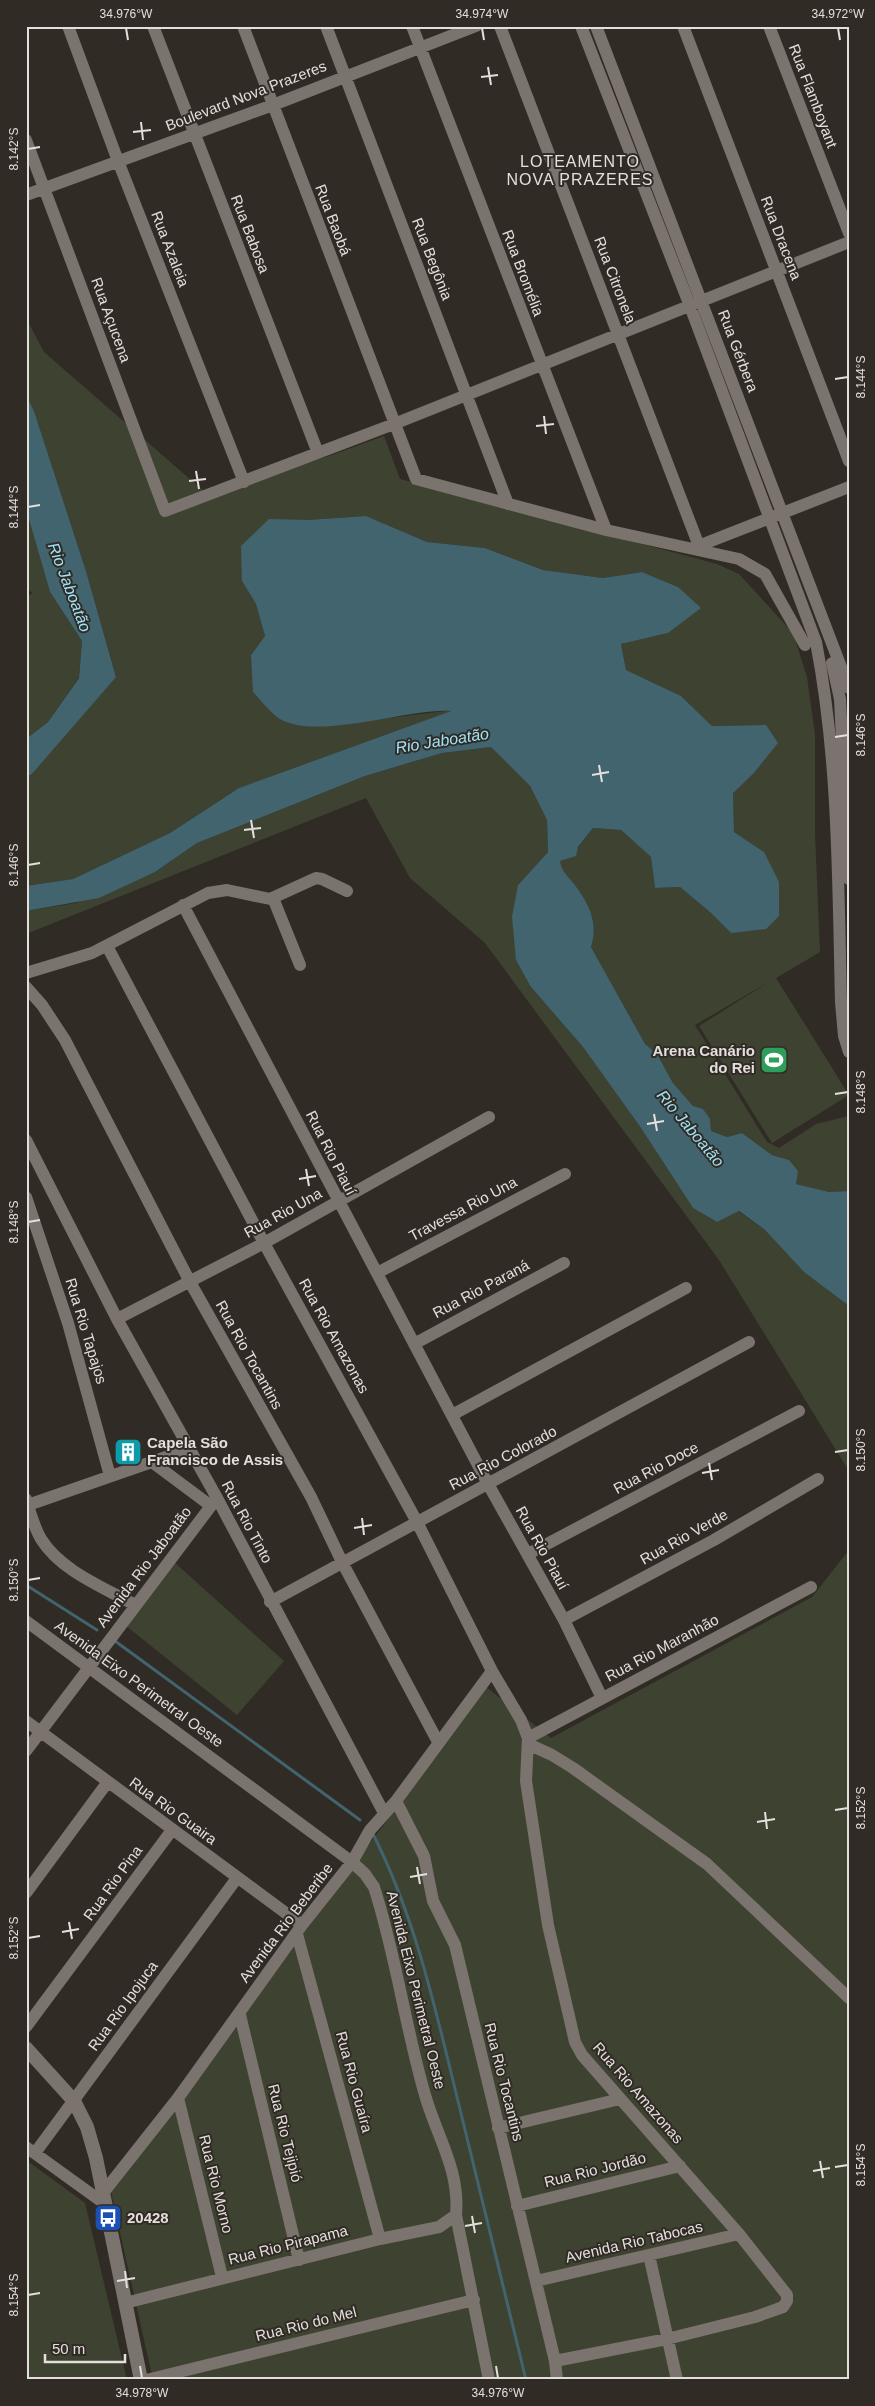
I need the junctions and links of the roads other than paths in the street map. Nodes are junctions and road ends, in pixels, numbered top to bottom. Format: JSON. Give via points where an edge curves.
{"nodes":[{"id":1,"x":68,"y":26,"type":"edge"},
{"id":2,"x":153,"y":26,"type":"edge"},
{"id":3,"x":243,"y":26,"type":"edge"},
{"id":4,"x":326,"y":26,"type":"edge"},
{"id":5,"x":412,"y":26,"type":"edge"},
{"id":6,"x":476,"y":26,"type":"edge"},
{"id":7,"x":500,"y":26,"type":"edge"},
{"id":8,"x":580,"y":26,"type":"edge"},
{"id":9,"x":596,"y":26,"type":"edge"},
{"id":10,"x":683,"y":26,"type":"edge"},
{"id":11,"x":769,"y":26,"type":"edge"},
{"id":12,"x":420,"y":48,"type":"junction"},
{"id":13,"x":345,"y":77,"type":"junction"},
{"id":14,"x":272,"y":105,"type":"junction"},
{"id":15,"x":194,"y":134,"type":"junction"},
{"id":16,"x":26,"y":140,"type":"edge"},
{"id":17,"x":118,"y":161,"type":"junction"},
{"id":18,"x":45,"y":188,"type":"junction"},
{"id":19,"x":26,"y":195,"type":"edge"},
{"id":20,"x":849,"y":233,"type":"edge"},
{"id":21,"x":849,"y":242,"type":"edge"},
{"id":22,"x":776,"y":271,"type":"junction"},
{"id":23,"x":696,"y":303,"type":"junction"},
{"id":24,"x":618,"y":334,"type":"junction"},
{"id":25,"x":541,"y":365,"type":"junction"},
{"id":26,"x":466,"y":395,"type":"junction"},
{"id":27,"x":394,"y":424,"type":"junction"},
{"id":28,"x":318,"y":454,"type":"junction"},
{"id":29,"x":849,"y":462,"type":"edge"},
{"id":30,"x":244,"y":482,"type":"junction"},
{"id":31,"x":849,"y":487,"type":"edge"},
{"id":32,"x":508,"y":504,"type":"junction"},
{"id":33,"x":776,"y":516,"type":"junction"},
{"id":34,"x":606,"y":530,"type":"junction"},
{"id":35,"x":695,"y":547,"type":"junction"},
{"id":36,"x":823,"y":624,"type":"junction"},
{"id":37,"x":805,"y":645,"type":"dead end"},
{"id":38,"x":849,"y":688,"type":"edge"},
{"id":39,"x":847,"y":788,"type":"edge"},
{"id":40,"x":849,"y":874,"type":"edge"},
{"id":41,"x":849,"y":879,"type":"edge"},
{"id":42,"x":346,"y":891,"type":"dead end"},
{"id":43,"x":274,"y":898,"type":"junction"},
{"id":44,"x":183,"y":905,"type":"junction"},
{"id":45,"x":107,"y":946,"type":"junction"},
{"id":46,"x":300,"y":965,"type":"dead end"},
{"id":47,"x":26,"y":973,"type":"edge"},
{"id":48,"x":26,"y":987,"type":"edge"},
{"id":49,"x":849,"y":1052,"type":"edge"},
{"id":50,"x":489,"y":1117,"type":"dead end"},
{"id":51,"x":26,"y":1140,"type":"edge"},
{"id":52,"x":565,"y":1174,"type":"dead end"},
{"id":53,"x":26,"y":1197,"type":"edge"},
{"id":54,"x":338,"y":1202,"type":"junction"},
{"id":55,"x":264,"y":1243,"type":"junction"},
{"id":56,"x":564,"y":1263,"type":"dead end"},
{"id":57,"x":377,"y":1273,"type":"junction"},
{"id":58,"x":190,"y":1282,"type":"junction"},
{"id":59,"x":686,"y":1288,"type":"dead end"},
{"id":60,"x":117,"y":1319,"type":"junction"},
{"id":61,"x":750,"y":1342,"type":"dead end"},
{"id":62,"x":414,"y":1344,"type":"junction"},
{"id":63,"x":799,"y":1411,"type":"dead end"},
{"id":64,"x":452,"y":1415,"type":"junction"},
{"id":65,"x":189,"y":1449,"type":"junction"},
{"id":66,"x":152,"y":1462,"type":"junction"},
{"id":67,"x":110,"y":1476,"type":"junction"},
{"id":68,"x":818,"y":1479,"type":"dead end"},
{"id":69,"x":488,"y":1484,"type":"junction"},
{"id":70,"x":27,"y":1502,"type":"edge"},
{"id":71,"x":214,"y":1502,"type":"junction"},
{"id":72,"x":417,"y":1522,"type":"junction"},
{"id":73,"x":528,"y":1554,"type":"junction"},
{"id":74,"x":342,"y":1562,"type":"junction"},
{"id":75,"x":811,"y":1587,"type":"dead end"},
{"id":76,"x":270,"y":1602,"type":"junction"},
{"id":77,"x":135,"y":1605,"type":"junction"},
{"id":78,"x":564,"y":1620,"type":"junction"},
{"id":79,"x":26,"y":1621,"type":"edge"},
{"id":80,"x":90,"y":1668,"type":"junction"},
{"id":81,"x":492,"y":1671,"type":"junction"},
{"id":82,"x":602,"y":1698,"type":"junction"},
{"id":83,"x":26,"y":1721,"type":"edge"},
{"id":84,"x":41,"y":1732,"type":"junction"},
{"id":85,"x":528,"y":1741,"type":"junction"},
{"id":86,"x":438,"y":1742,"type":"junction"},
{"id":87,"x":26,"y":1751,"type":"edge"},
{"id":88,"x":107,"y":1783,"type":"junction"},
{"id":89,"x":396,"y":1801,"type":"junction"},
{"id":90,"x":384,"y":1813,"type":"junction"},
{"id":91,"x":172,"y":1830,"type":"junction"},
{"id":92,"x":352,"y":1862,"type":"junction"},
{"id":93,"x":237,"y":1878,"type":"junction"},
{"id":94,"x":26,"y":1893,"type":"edge"},
{"id":95,"x":299,"y":1929,"type":"junction"},
{"id":96,"x":849,"y":1998,"type":"edge"},
{"id":97,"x":240,"y":2014,"type":"junction"},
{"id":98,"x":26,"y":2027,"type":"edge"},
{"id":99,"x":26,"y":2048,"type":"edge"},
{"id":100,"x":178,"y":2098,"type":"junction"},
{"id":101,"x":620,"y":2099,"type":"junction"},
{"id":102,"x":74,"y":2101,"type":"junction"},
{"id":103,"x":498,"y":2128,"type":"junction"},
{"id":104,"x":30,"y":2150,"type":"edge"},
{"id":105,"x":680,"y":2166,"type":"junction"},
{"id":106,"x":104,"y":2199,"type":"junction"},
{"id":107,"x":517,"y":2206,"type":"junction"},
{"id":108,"x":456,"y":2215,"type":"junction"},
{"id":109,"x":739,"y":2234,"type":"junction"},
{"id":110,"x":380,"y":2239,"type":"junction"},
{"id":111,"x":649,"y":2255,"type":"junction"},
{"id":112,"x":299,"y":2260,"type":"junction"},
{"id":113,"x":222,"y":2277,"type":"junction"},
{"id":114,"x":536,"y":2281,"type":"junction"},
{"id":115,"x":474,"y":2300,"type":"junction"},
{"id":116,"x":125,"y":2303,"type":"junction"},
{"id":117,"x":667,"y":2339,"type":"junction"},
{"id":118,"x":555,"y":2362,"type":"junction"},
{"id":119,"x":141,"y":2380,"type":"edge"},
{"id":120,"x":146,"y":2380,"type":"edge"},
{"id":121,"x":488,"y":2380,"type":"edge"},
{"id":122,"x":557,"y":2380,"type":"edge"},
{"id":123,"x":677,"y":2380,"type":"edge"}],
"edges":[{"from":1,"to":17,"type":"street","name":"Rua Azaleia"},
{"from":2,"to":15,"type":"street","name":"Rua Babosa"},
{"from":3,"to":14,"type":"street","name":"Rua Baobá"},
{"from":4,"to":13,"type":"street","name":"Rua Begônia"},
{"from":5,"to":12,"type":"street","name":"Rua Bromélia"},
{"from":6,"to":12,"type":"street","name":"Boulevard Nova Prazeres"},
{"from":7,"to":24,"type":"street","name":"Rua Citronela"},
{"from":8,"to":23,"type":"street","name":"Rua Gérbera"},
{"from":9,"to":23,"type":"street","name":"Rua Gérbera"},
{"from":10,"to":22,"type":"street","name":"Rua Dracena"},
{"from":11,"to":20,"type":"street","name":"Rua Flamboyant"},
{"from":12,"to":13,"type":"street","name":"Boulevard Nova Prazeres"},
{"from":12,"to":25,"type":"street","name":"Rua Bromélia"},
{"from":13,"to":14,"type":"street","name":"Boulevard Nova Prazeres"},
{"from":13,"to":26,"type":"street","name":"Rua Begônia"},
{"from":14,"to":15,"type":"street","name":"Boulevard Nova Prazeres"},
{"from":14,"to":27,"type":"street","name":"Rua Baobá"},
{"from":15,"to":17,"type":"street","name":"Boulevard Nova Prazeres"},
{"from":15,"to":28,"type":"street","name":"Rua Babosa"},
{"from":16,"to":18,"type":"street","name":"Rua Açucena"},
{"from":17,"to":18,"type":"street","name":"Boulevard Nova Prazeres"},
{"from":17,"to":30,"type":"street","name":"Rua Azaleia"},
{"from":18,"to":19,"type":"street","name":"Boulevard Nova Prazeres"},
{"from":18,"to":30,"type":"street","name":"Rua Açucena","via":[[165,511]]},
{"from":21,"to":22,"type":"street"},
{"from":22,"to":23,"type":"street"},
{"from":22,"to":29,"type":"street","name":"Rua Dracena"},
{"from":23,"to":24,"type":"street"},
{"from":23,"to":33,"type":"street","name":"Rua Gérbera"},
{"from":24,"to":25,"type":"street"},
{"from":24,"to":35,"type":"street","name":"Rua Citronela"},
{"from":25,"to":26,"type":"street"},
{"from":25,"to":34,"type":"street","name":"Rua Bromélia"},
{"from":26,"to":27,"type":"street"},
{"from":26,"to":32,"type":"street","name":"Rua Begônia"},
{"from":27,"to":28,"type":"street"},
{"from":27,"to":32,"type":"street","name":"Rua Baobá","via":[[416,479]]},
{"from":28,"to":30,"type":"street"},
{"from":31,"to":33,"type":"street"},
{"from":32,"to":34,"type":"street"},
{"from":33,"to":35,"type":"street"},
{"from":33,"to":36,"type":"street","name":"Rua Gérbera"},
{"from":33,"to":49,"type":"street","via":[[816,642],[827,698],[841,1002]]},
{"from":34,"to":35,"type":"street"},
{"from":35,"to":37,"type":"street","via":[[739,559],[765,574]]},
{"from":36,"to":38,"type":"street","name":"Rua Gérbera"},
{"from":36,"to":39,"type":"street","via":[[840,699]]},
{"from":39,"to":40,"type":"street"},
{"from":40,"to":41,"type":"street"},
{"from":42,"to":43,"type":"street","via":[[316,878]]},
{"from":43,"to":44,"type":"street","via":[[227,890],[208,893]]},
{"from":43,"to":46,"type":"street"},
{"from":44,"to":45,"type":"street"},
{"from":44,"to":54,"type":"street","name":"Rua Rio Piauí"},
{"from":45,"to":47,"type":"street","via":[[76,960]]},
{"from":45,"to":55,"type":"street","name":"Rua Rio Amazonas"},
{"from":48,"to":58,"type":"street","name":"Rua Rio Tocantins","via":[[65,1040]]},
{"from":50,"to":54,"type":"street","name":"Rua Rio Una"},
{"from":51,"to":60,"type":"street","name":"Rua Rio Tinto"},
{"from":52,"to":57,"type":"street","name":"Travessa Rio Una"},
{"from":53,"to":67,"type":"street","name":"Rua Rio Tapajos","via":[[68,1323]]},
{"from":54,"to":55,"type":"street","name":"Rua Rio Una"},
{"from":54,"to":57,"type":"street","name":"Rua Rio Piauí"},
{"from":55,"to":58,"type":"street","name":"Rua Rio Una"},
{"from":55,"to":72,"type":"street","name":"Rua Rio Amazonas"},
{"from":56,"to":62,"type":"street","name":"Rua Rio Paraná"},
{"from":57,"to":62,"type":"street","name":"Rua Rio Piauí"},
{"from":58,"to":60,"type":"street","name":"Rua Rio Una"},
{"from":58,"to":74,"type":"street","name":"Rua Rio Tocantins","via":[[311,1498]]},
{"from":59,"to":64,"type":"street"},
{"from":60,"to":65,"type":"street","name":"Rua Rio Tinto"},
{"from":61,"to":69,"type":"street","name":"Rua Rio Colorado"},
{"from":62,"to":64,"type":"street","name":"Rua Rio Piauí"},
{"from":63,"to":73,"type":"street","name":"Rua Rio Doce"},
{"from":64,"to":69,"type":"street","name":"Rua Rio Piauí"},
{"from":65,"to":66,"type":"street"},
{"from":65,"to":71,"type":"street","name":"Rua Rio Tinto"},
{"from":66,"to":67,"type":"street"},
{"from":66,"to":71,"type":"street","name":"Rua Rio Tinto"},
{"from":67,"to":70,"type":"street"},
{"from":68,"to":78,"type":"street","name":"Rua Rio Verde","via":[[714,1540]]},
{"from":69,"to":72,"type":"street","name":"Rua Rio Colorado"},
{"from":69,"to":73,"type":"street","name":"Rua Rio Piauí"},
{"from":70,"to":77,"type":"street","via":[[40,1538],[51,1552],[72,1570]]},
{"from":71,"to":76,"type":"street","name":"Rua Rio Tinto"},
{"from":71,"to":77,"type":"street","name":"Avenida Rio Jaboatão"},
{"from":72,"to":74,"type":"street","name":"Rua Rio Colorado"},
{"from":72,"to":81,"type":"street","name":"Rua Rio Amazonas"},
{"from":73,"to":78,"type":"street","name":"Rua Rio Piauí"},
{"from":74,"to":76,"type":"street","name":"Rua Rio Colorado"},
{"from":74,"to":86,"type":"street","name":"Rua Rio Tocantins"},
{"from":75,"to":82,"type":"street","name":"Rua Rio Maranhão"},
{"from":76,"to":90,"type":"street","name":"Rua Rio Tinto"},
{"from":77,"to":80,"type":"street","name":"Avenida Rio Jaboatão"},
{"from":78,"to":82,"type":"street","name":"Rua Rio Piauí"},
{"from":79,"to":80,"type":"street","name":"Avenida Eixo Perimetral Oeste"},
{"from":80,"to":84,"type":"street","name":"Avenida Rio Jaboatão"},
{"from":80,"to":92,"type":"street","name":"Avenida Eixo Perimetral Oeste"},
{"from":81,"to":85,"type":"street","name":"Rua Rio Amazonas","via":[[521,1720]]},
{"from":81,"to":86,"type":"street","name":"Avenida Rio Beberibe"},
{"from":82,"to":85,"type":"street","name":"Rua Rio Maranhão"},
{"from":83,"to":84,"type":"street","name":"Rua Rio Guaira"},
{"from":84,"to":87,"type":"street","name":"Avenida Rio Jaboatão"},
{"from":84,"to":88,"type":"street","name":"Rua Rio Guaira"},
{"from":85,"to":96,"type":"street","via":[[572,1768],[707,1864]]},
{"from":85,"to":101,"type":"street","name":"Rua Rio Amazonas","via":[[528,1797],[548,1925],[570,2028],[582,2055]]},
{"from":86,"to":89,"type":"street","name":"Avenida Rio Beberibe"},
{"from":88,"to":91,"type":"street","name":"Rua Rio Guaira"},
{"from":88,"to":94,"type":"street"},
{"from":89,"to":90,"type":"street","name":"Avenida Rio Beberibe"},
{"from":89,"to":103,"type":"street","name":"Rua Rio Tocantins","via":[[424,1856],[433,1900],[455,1945]]},
{"from":90,"to":92,"type":"street","name":"Avenida Rio Beberibe"},
{"from":91,"to":93,"type":"street","name":"Rua Rio Guaira"},
{"from":91,"to":98,"type":"street","name":"Rua Rio Pina"},
{"from":92,"to":95,"type":"street","name":"Avenida Rio Beberibe"},
{"from":92,"to":108,"type":"street","name":"Avenida Eixo Perimetral Oeste","via":[[369,1880],[379,1903],[424,2094],[456,2180]]},
{"from":93,"to":95,"type":"street","name":"Rua Rio Guaira"},
{"from":93,"to":102,"type":"street","name":"Rua Rio Ipojuca"},
{"from":95,"to":97,"type":"street","name":"Avenida Rio Beberibe"},
{"from":95,"to":110,"type":"street","name":"Rua Rio Guaíra"},
{"from":97,"to":100,"type":"street","name":"Avenida Rio Beberibe"},
{"from":97,"to":112,"type":"street","name":"Rua Rio Tejipió"},
{"from":99,"to":102,"type":"street"},
{"from":100,"to":106,"type":"street","name":"Avenida Rio Beberibe"},
{"from":100,"to":113,"type":"street","name":"Rua Rio Morno"},
{"from":101,"to":103,"type":"street"},
{"from":101,"to":105,"type":"street","name":"Rua Rio Amazonas"},
{"from":102,"to":104,"type":"street","name":"Rua Rio Ipojuca"},
{"from":102,"to":106,"type":"street","via":[[87,2127]]},
{"from":103,"to":107,"type":"street","name":"Rua Rio Tocantins"},
{"from":104,"to":106,"type":"street"},
{"from":105,"to":107,"type":"street","name":"Rua Rio Jordão"},
{"from":105,"to":109,"type":"street","name":"Rua Rio Amazonas"},
{"from":106,"to":116,"type":"street"},
{"from":107,"to":114,"type":"street","name":"Rua Rio Tocantins"},
{"from":108,"to":110,"type":"street","name":"Rua Rio Pirapama","via":[[439,2227]]},
{"from":108,"to":115,"type":"street","name":"Avenida Eixo Perimetral Oeste"},
{"from":109,"to":111,"type":"street","name":"Avenida Rio Tabocas"},
{"from":109,"to":117,"type":"street","name":"Rua Rio Amazonas","via":[[787,2295],[783,2307]]},
{"from":110,"to":112,"type":"street","name":"Rua Rio Pirapama"},
{"from":111,"to":114,"type":"street","name":"Avenida Rio Tabocas"},
{"from":111,"to":117,"type":"street"},
{"from":112,"to":113,"type":"street","name":"Rua Rio Pirapama"},
{"from":113,"to":116,"type":"street","name":"Rua Rio Pirapama"},
{"from":114,"to":118,"type":"street","name":"Rua Rio Tocantins"},
{"from":115,"to":120,"type":"street","name":"Rua Rio do Mel"},
{"from":115,"to":121,"type":"street","name":"Avenida Eixo Perimetral Oeste"},
{"from":116,"to":119,"type":"street"},
{"from":117,"to":118,"type":"street"},
{"from":117,"to":123,"type":"street"},
{"from":118,"to":122,"type":"street","name":"Rua Rio Tocantins"}]}
